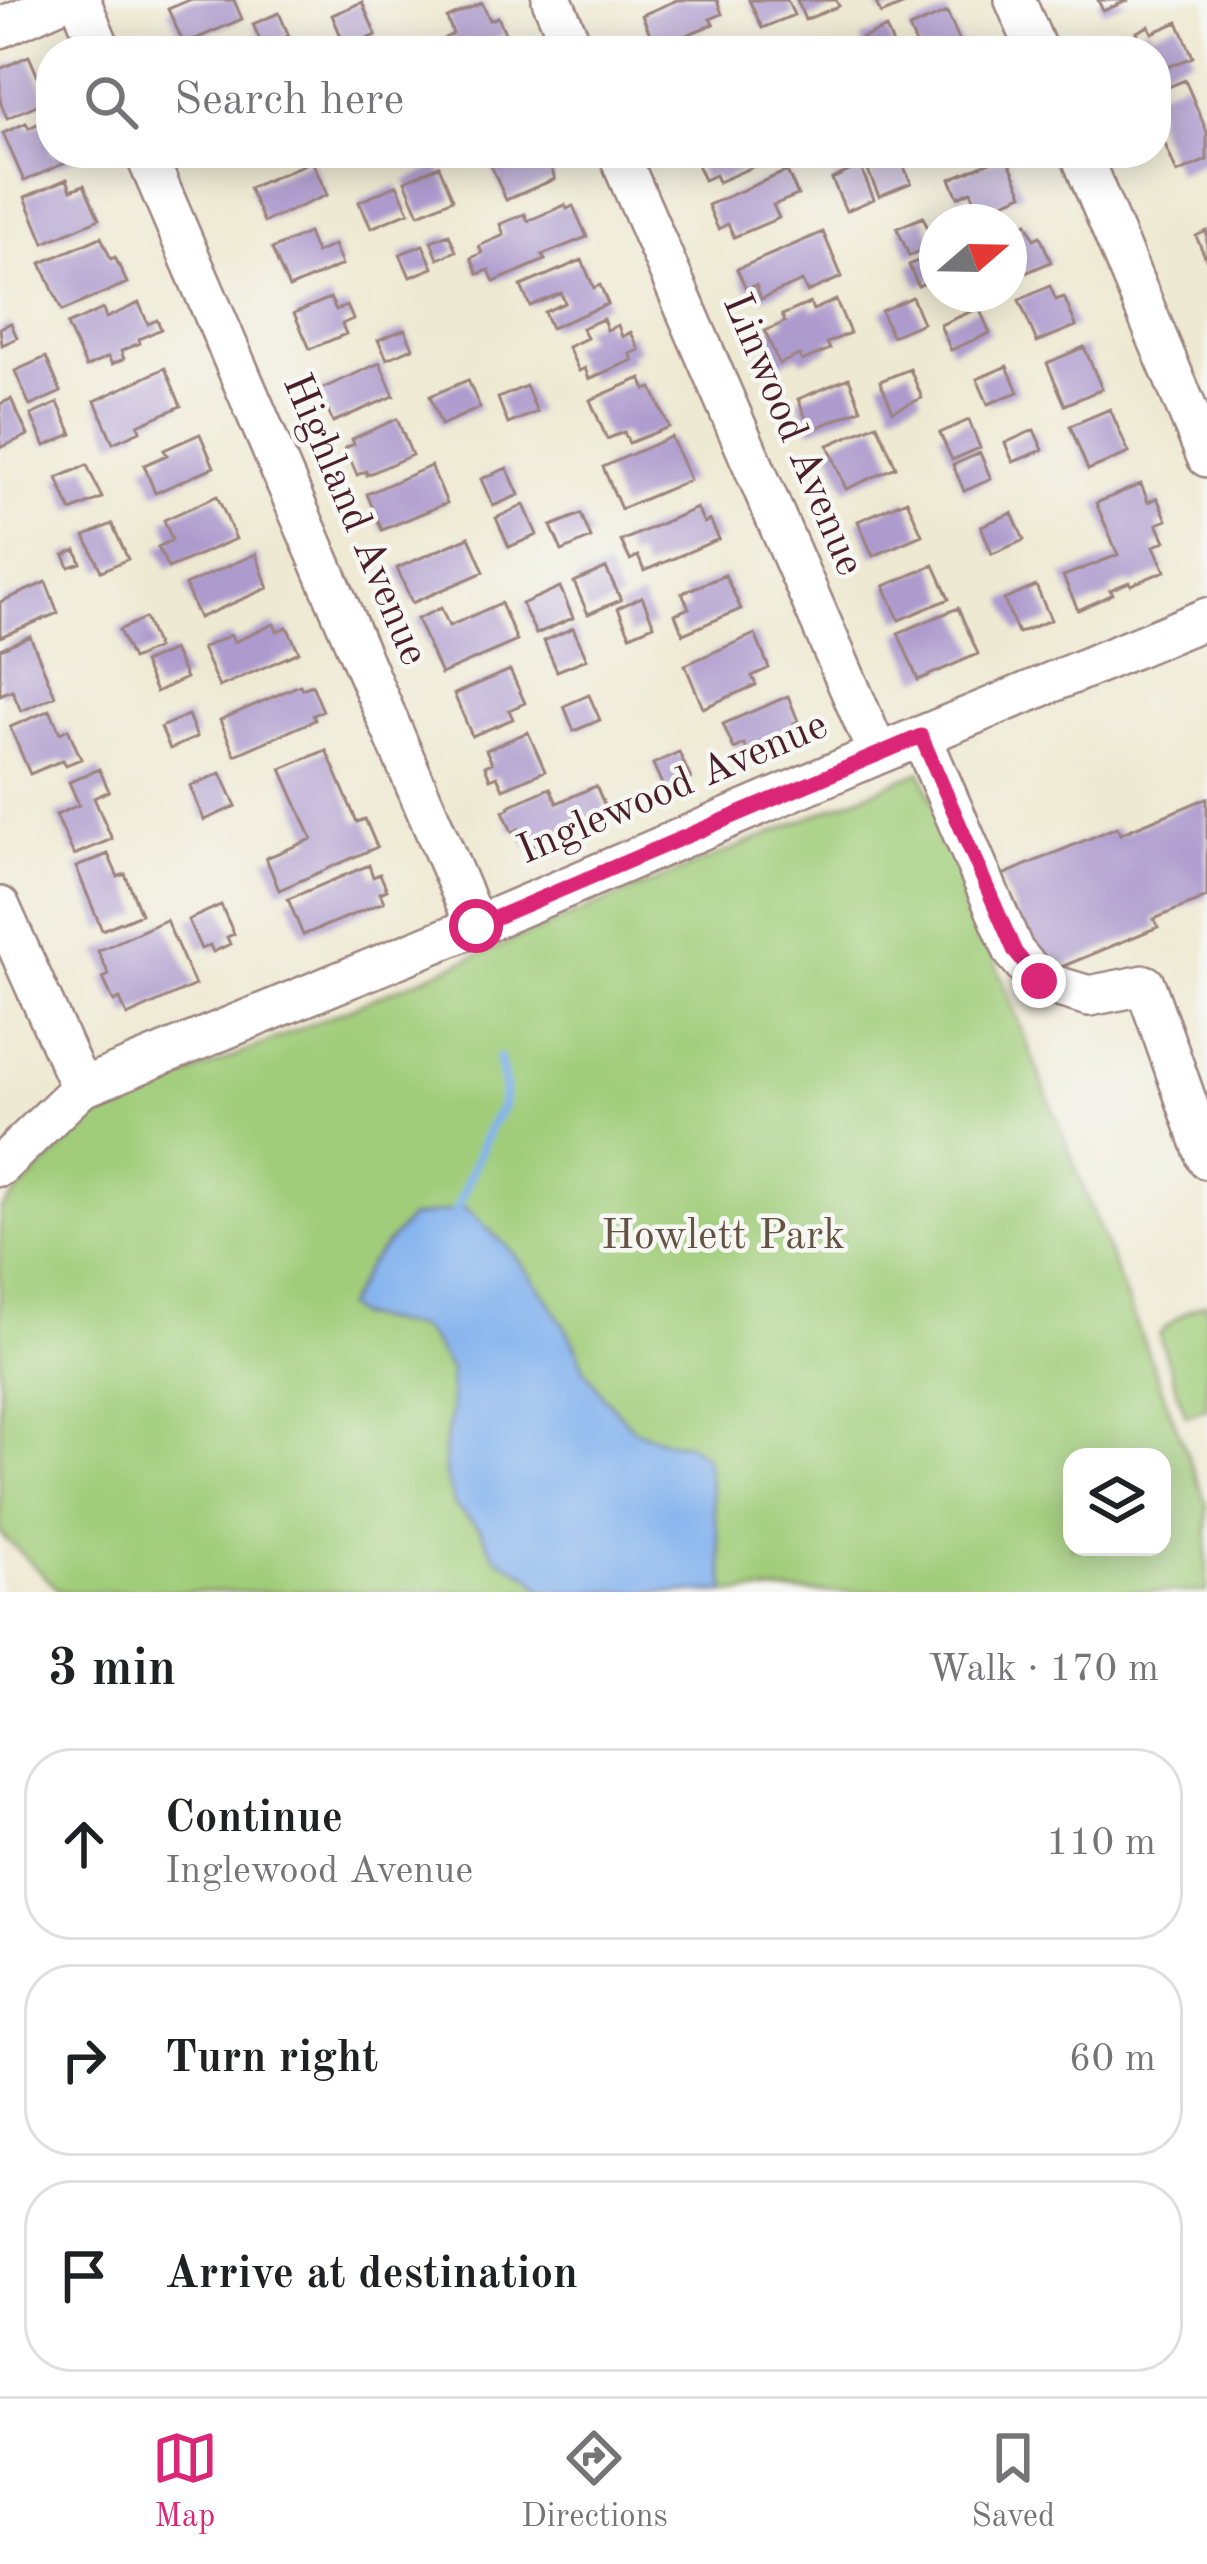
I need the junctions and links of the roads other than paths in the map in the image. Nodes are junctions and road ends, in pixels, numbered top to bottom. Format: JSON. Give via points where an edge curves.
{"nodes":[{"id":1,"x":63,"y":0,"type":"edge"},
{"id":2,"x":80,"y":0,"type":"edge"},
{"id":3,"x":552,"y":0,"type":"edge"},
{"id":4,"x":1016,"y":0,"type":"edge"},
{"id":5,"x":0,"y":28,"type":"edge"},
{"id":6,"x":95,"y":36,"type":"edge"},
{"id":7,"x":568,"y":36,"type":"edge"},
{"id":8,"x":1031,"y":36,"type":"edge"},
{"id":9,"x":151,"y":168,"type":"edge"},
{"id":10,"x":624,"y":168,"type":"edge"},
{"id":11,"x":1086,"y":168,"type":"edge"},
{"id":12,"x":1207,"y":457,"type":"edge"},
{"id":13,"x":1207,"y":618,"type":"edge"},
{"id":14,"x":921,"y":736,"type":"junction"},
{"id":15,"x":878,"y":754,"type":"junction"},
{"id":16,"x":0,"y":907,"type":"edge"},
{"id":17,"x":476,"y":926,"type":"junction"},
{"id":18,"x":80,"y":1088,"type":"junction"},
{"id":19,"x":1207,"y":1159,"type":"edge"},
{"id":20,"x":0,"y":1166,"type":"edge"}],
"edges":[{"from":1,"to":5,"type":"street"},
{"from":2,"to":6,"type":"street"},
{"from":3,"to":7,"type":"street"},
{"from":4,"to":8,"type":"street"},
{"from":9,"to":17,"type":"street","name":"Highland Avenue"},
{"from":10,"to":15,"type":"street","name":"Linwood Avenue"},
{"from":11,"to":12,"type":"street"},
{"from":13,"to":14,"type":"street","name":"Inglewood Avenue"},
{"from":14,"to":15,"type":"street","name":"Inglewood Avenue"},
{"from":14,"to":19,"type":"street","via":[[1015,952],[1039,981],[1089,996],[1144,985]]},
{"from":15,"to":17,"type":"street","name":"Inglewood Avenue"},
{"from":16,"to":18,"type":"street"},
{"from":17,"to":18,"type":"street","name":"Inglewood Avenue"},
{"from":18,"to":20,"type":"street","name":"Inglewood Avenue"}]}
